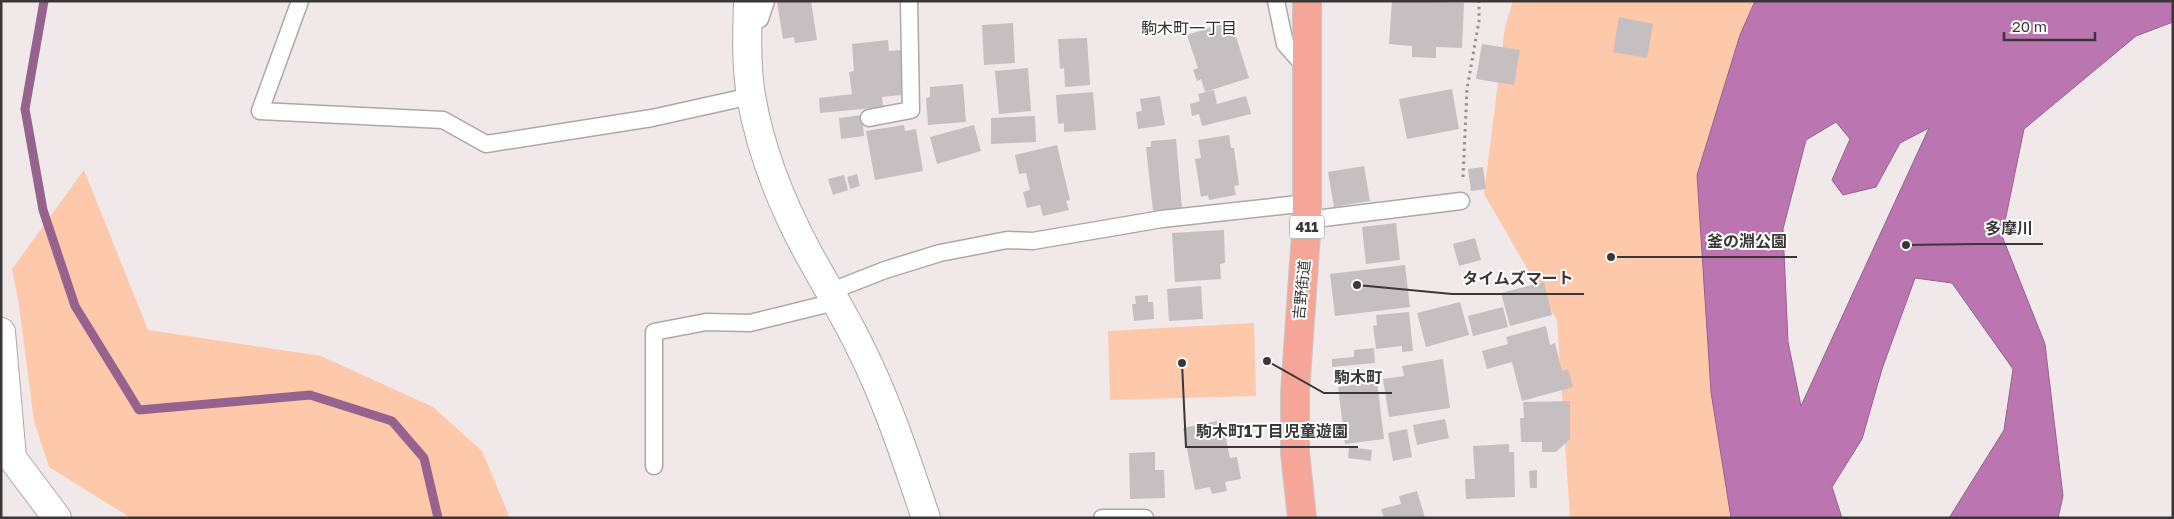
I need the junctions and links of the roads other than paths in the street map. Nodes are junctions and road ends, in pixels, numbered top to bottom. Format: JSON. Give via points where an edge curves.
{"nodes":[{"id":1,"x":300,"y":1,"type":"edge"},
{"id":2,"x":766,"y":1,"type":"edge"},
{"id":3,"x":909,"y":1,"type":"edge"},
{"id":4,"x":1276,"y":1,"type":"edge"},
{"id":5,"x":1307,"y":1,"type":"edge"},
{"id":6,"x":748,"y":13,"type":"edge"},
{"id":7,"x":1307,"y":69,"type":"junction"},
{"id":8,"x":751,"y":96,"type":"junction"},
{"id":9,"x":869,"y":118,"type":"dead end"},
{"id":10,"x":1461,"y":202,"type":"road end"},
{"id":11,"x":1308,"y":211,"type":"junction"},
{"id":12,"x":832,"y":297,"type":"junction"},
{"id":13,"x":1,"y":332,"type":"edge"},
{"id":14,"x":654,"y":466,"type":"dead end"},
{"id":15,"x":57,"y":518,"type":"edge"},
{"id":16,"x":926,"y":518,"type":"edge"},
{"id":17,"x":1102,"y":518,"type":"edge"},
{"id":18,"x":1145,"y":518,"type":"edge"},
{"id":19,"x":1302,"y":518,"type":"edge"}],
"edges":[{"from":1,"to":8,"type":"lane","via":[[260,111],[443,120],[486,144],[652,118]]},
{"from":2,"to":6,"type":"lane","via":[[760,19]]},
{"from":3,"to":9,"type":"lane","via":[[911,110]]},
{"from":4,"to":7,"type":"lane","via":[[1285,44]]},
{"from":5,"to":7,"type":"highway","name":"吉野街道","number":"411"},
{"from":6,"to":8,"type":"street"},
{"from":7,"to":11,"type":"highway","name":"吉野街道","number":"411"},
{"from":8,"to":12,"type":"street","via":[[782,197],[804,247]]},
{"from":10,"to":11,"type":"lane","via":[[1410,209]]},
{"from":11,"to":12,"type":"lane","via":[[1162,219],[1033,241],[1007,240],[940,253],[885,270]]},
{"from":11,"to":19,"type":"highway","name":"吉野街道","number":"411","via":[[1295,392],[1295,453]]},
{"from":12,"to":14,"type":"lane","via":[[750,323],[706,322],[654,332]]},
{"from":12,"to":16,"type":"street","via":[[859,344],[881,393]]},
{"from":13,"to":15,"type":"street","via":[[12,458]]},
{"from":17,"to":18,"type":"lane"}]}
